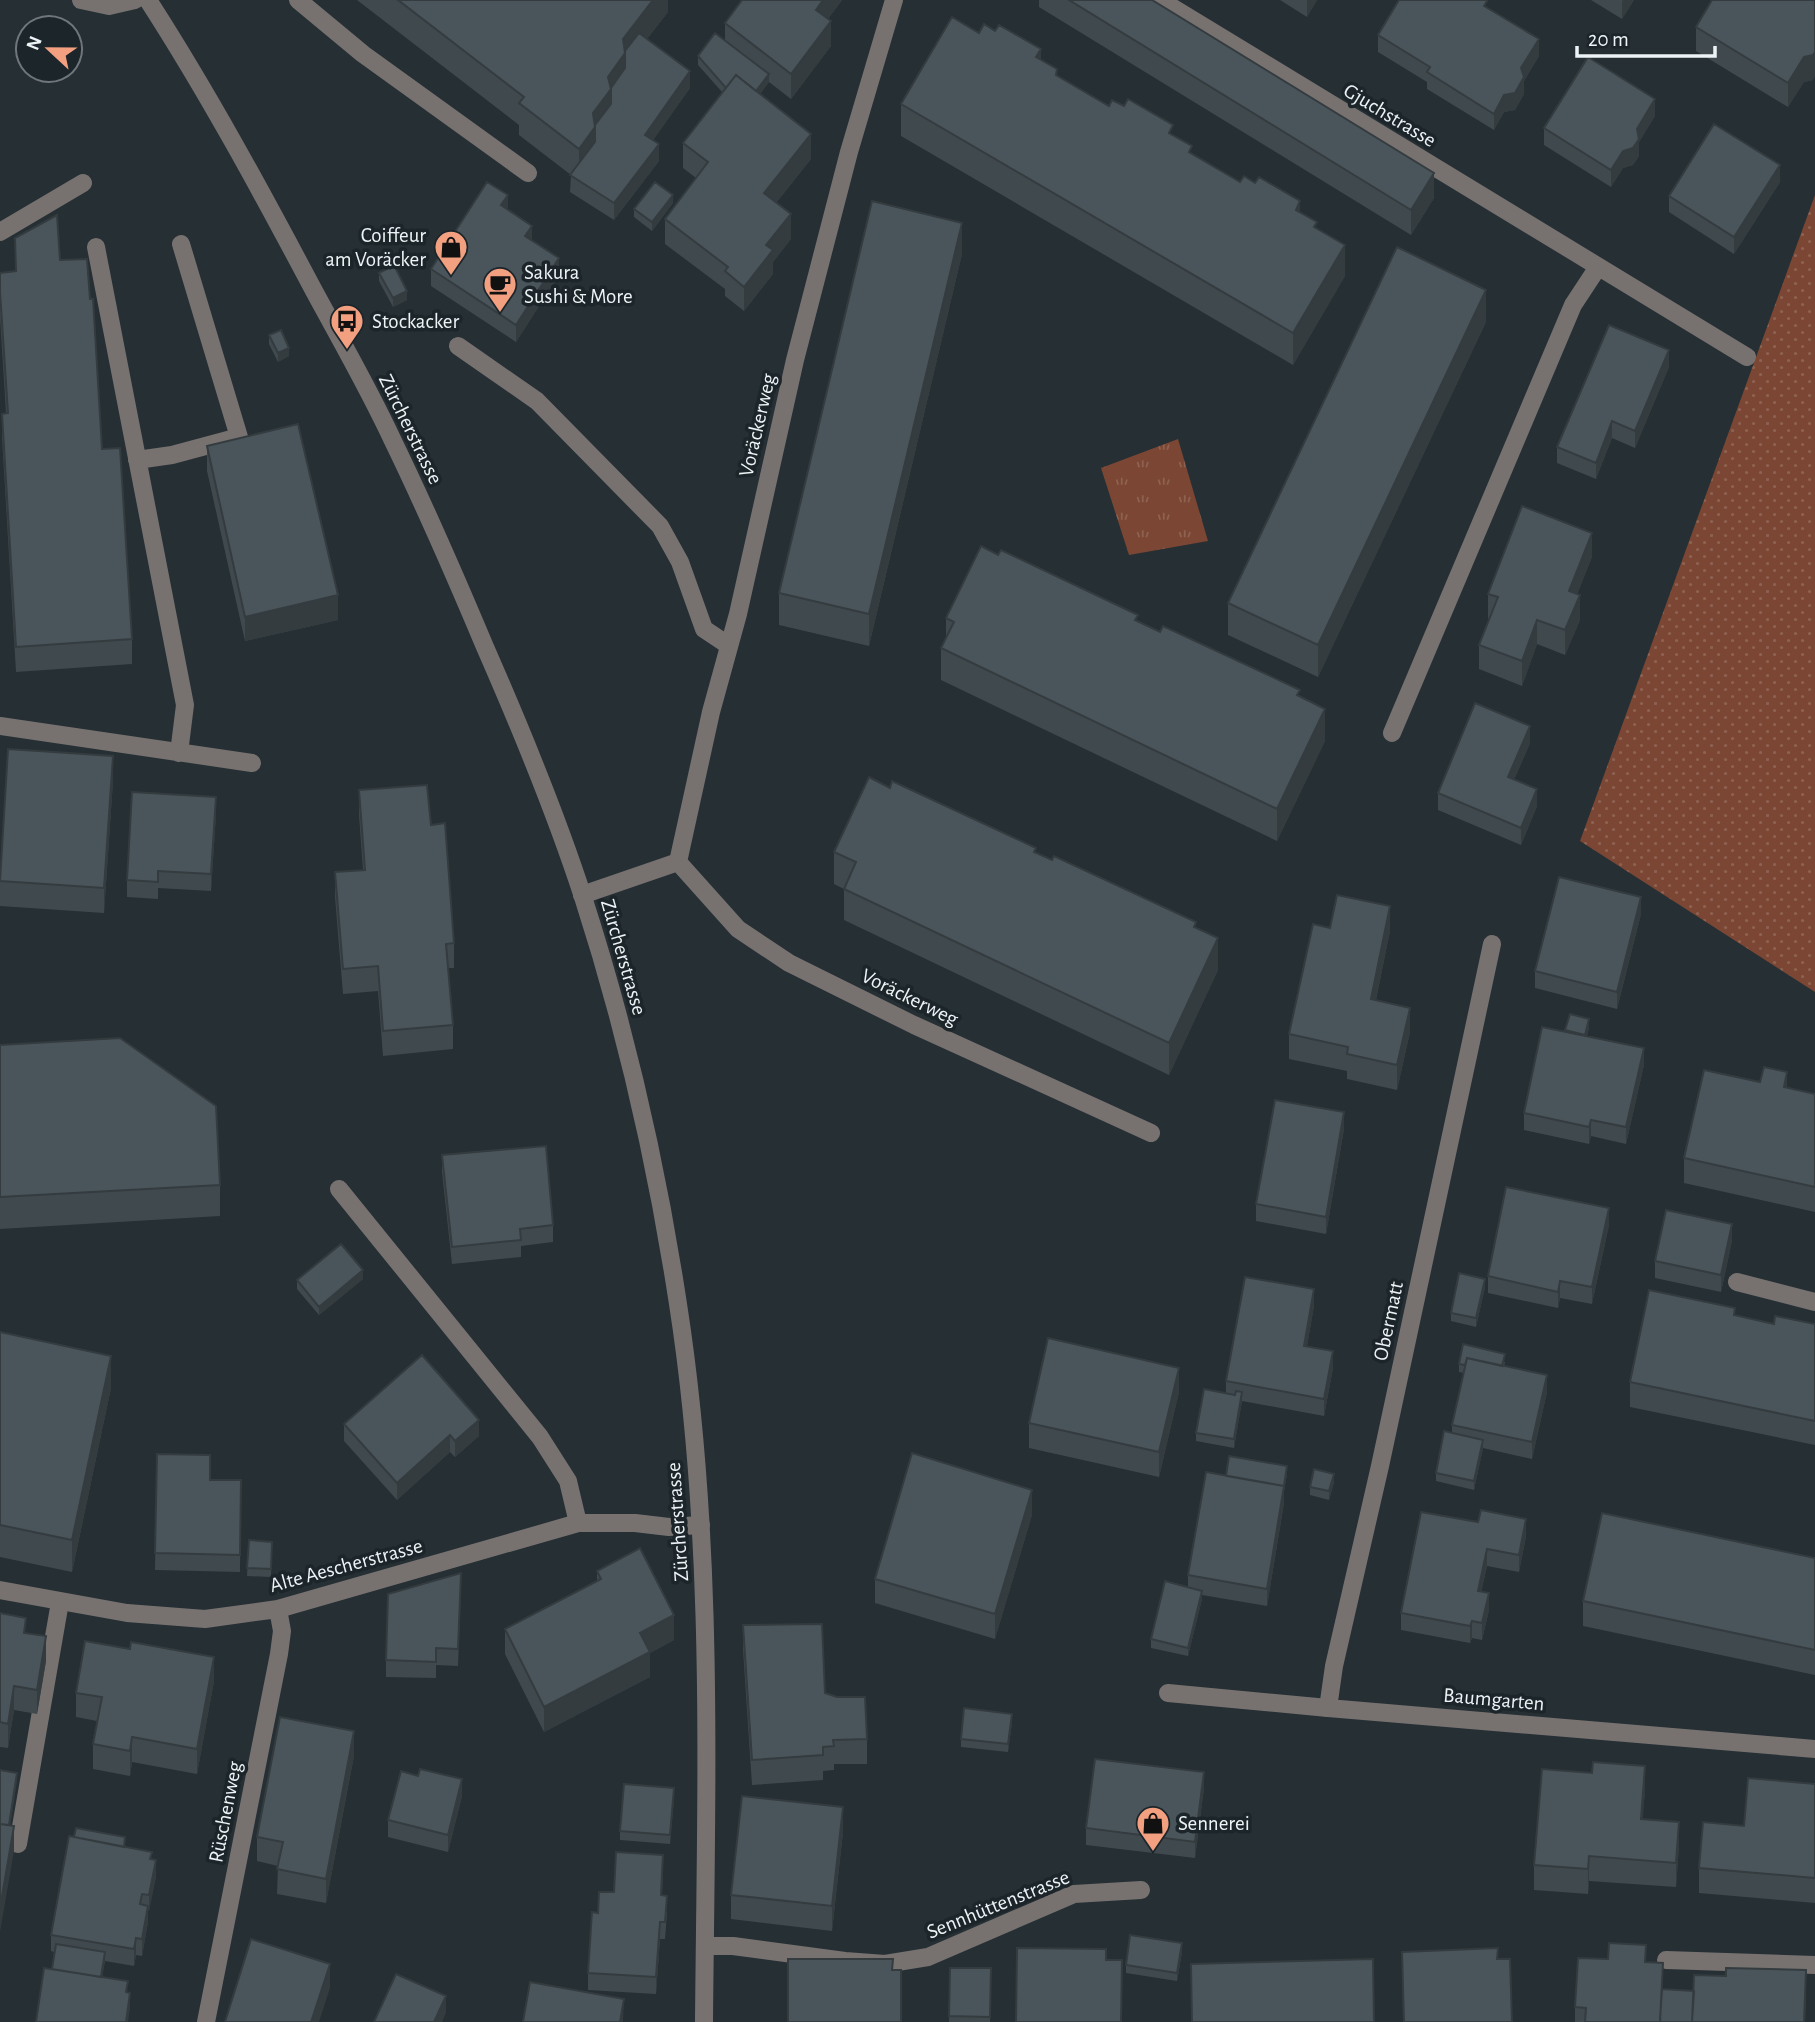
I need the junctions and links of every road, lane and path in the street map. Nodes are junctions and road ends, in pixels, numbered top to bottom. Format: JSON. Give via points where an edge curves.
{"nodes":[{"id":1,"x":81,"y":0,"type":"edge"},
{"id":2,"x":135,"y":0,"type":"edge"},
{"id":3,"x":148,"y":0,"type":"edge"},
{"id":4,"x":298,"y":0,"type":"edge"},
{"id":5,"x":894,"y":0,"type":"edge"},
{"id":6,"x":1160,"y":0,"type":"edge"},
{"id":7,"x":528,"y":173,"type":"dead end"},
{"id":8,"x":83,"y":183,"type":"dead end"},
{"id":9,"x":0,"y":232,"type":"edge"},
{"id":10,"x":181,"y":244,"type":"dead end"},
{"id":11,"x":96,"y":247,"type":"dead end"},
{"id":12,"x":1598,"y":267,"type":"junction"},
{"id":13,"x":458,"y":346,"type":"dead end"},
{"id":14,"x":1746,"y":357,"type":"dead end"},
{"id":15,"x":137,"y":460,"type":"junction"},
{"id":16,"x":728,"y":645,"type":"junction"},
{"id":17,"x":0,"y":726,"type":"edge"},
{"id":18,"x":1392,"y":733,"type":"dead end"},
{"id":19,"x":179,"y":753,"type":"junction"},
{"id":20,"x":252,"y":763,"type":"dead end"},
{"id":21,"x":678,"y":862,"type":"junction"},
{"id":22,"x":582,"y":895,"type":"junction"},
{"id":23,"x":1492,"y":944,"type":"dead end"},
{"id":24,"x":1151,"y":1133,"type":"dead end"},
{"id":25,"x":339,"y":1189,"type":"dead end"},
{"id":26,"x":1737,"y":1282,"type":"dead end"},
{"id":27,"x":1815,"y":1302,"type":"edge"},
{"id":28,"x":578,"y":1523,"type":"junction"},
{"id":29,"x":701,"y":1525,"type":"junction"},
{"id":30,"x":0,"y":1590,"type":"edge"},
{"id":31,"x":60,"y":1602,"type":"junction"},
{"id":32,"x":278,"y":1609,"type":"junction"},
{"id":33,"x":1168,"y":1693,"type":"dead end"},
{"id":34,"x":1328,"y":1708,"type":"junction"},
{"id":35,"x":1815,"y":1749,"type":"edge"},
{"id":36,"x":18,"y":1844,"type":"dead end"},
{"id":37,"x":1141,"y":1890,"type":"dead end"},
{"id":38,"x":705,"y":1946,"type":"junction"},
{"id":39,"x":1666,"y":1960,"type":"dead end"},
{"id":40,"x":1815,"y":1965,"type":"edge"},
{"id":41,"x":206,"y":2022,"type":"edge"},
{"id":42,"x":704,"y":2022,"type":"edge"}],
"edges":[{"from":1,"to":2,"type":"street","via":[[109,6]]},
{"from":3,"to":22,"type":"street","name":"Zürcherstrasse","via":[[257,183],[391,436],[533,758]]},
{"from":4,"to":7,"type":"street","via":[[363,54]]},
{"from":5,"to":16,"type":"street","name":"Voräckerweg","via":[[805,321]]},
{"from":6,"to":12,"type":"street","name":"Gjuchstrasse"},
{"from":8,"to":9,"type":"street"},
{"from":10,"to":15,"type":"street","via":[[239,437]]},
{"from":11,"to":15,"type":"street"},
{"from":12,"to":14,"type":"street","name":"Gjuchstrasse"},
{"from":12,"to":18,"type":"street","via":[[1573,305]]},
{"from":13,"to":16,"type":"street","via":[[537,401],[660,526],[680,562],[704,629]]},
{"from":15,"to":19,"type":"street","via":[[185,705]]},
{"from":16,"to":21,"type":"street","name":"Voräckerweg"},
{"from":17,"to":19,"type":"street"},
{"from":19,"to":20,"type":"street"},
{"from":21,"to":22,"type":"street"},
{"from":21,"to":24,"type":"street","name":"Voräckerweg","via":[[738,929],[789,963],[914,1026]]},
{"from":22,"to":29,"type":"street","name":"Zürcherstrasse","via":[[650,1142],[679,1307]]},
{"from":23,"to":34,"type":"street","name":"Obermatt"},
{"from":25,"to":28,"type":"street","via":[[540,1437],[568,1481]]},
{"from":26,"to":27,"type":"street"},
{"from":28,"to":29,"type":"street","name":"Alte Aescherstrasse"},
{"from":28,"to":32,"type":"street","name":"Alte Aescherstrasse"},
{"from":29,"to":38,"type":"street","name":"Zürcherstrasse","via":[[708,1774]]},
{"from":30,"to":31,"type":"street","name":"Alte Aescherstrasse"},
{"from":31,"to":32,"type":"street","name":"Alte Aescherstrasse","via":[[205,1619]]},
{"from":31,"to":36,"type":"street"},
{"from":32,"to":41,"type":"street","name":"Rüschenweg","via":[[282,1631],[279,1654]]},
{"from":33,"to":34,"type":"street","name":"Baumgarten"},
{"from":34,"to":35,"type":"street","name":"Baumgarten"},
{"from":37,"to":38,"type":"street","name":"Sennhüttenstrasse","via":[[1074,1894],[928,1957],[885,1964]]},
{"from":38,"to":42,"type":"street","name":"Zürcherstrasse"},
{"from":39,"to":40,"type":"street"}]}
